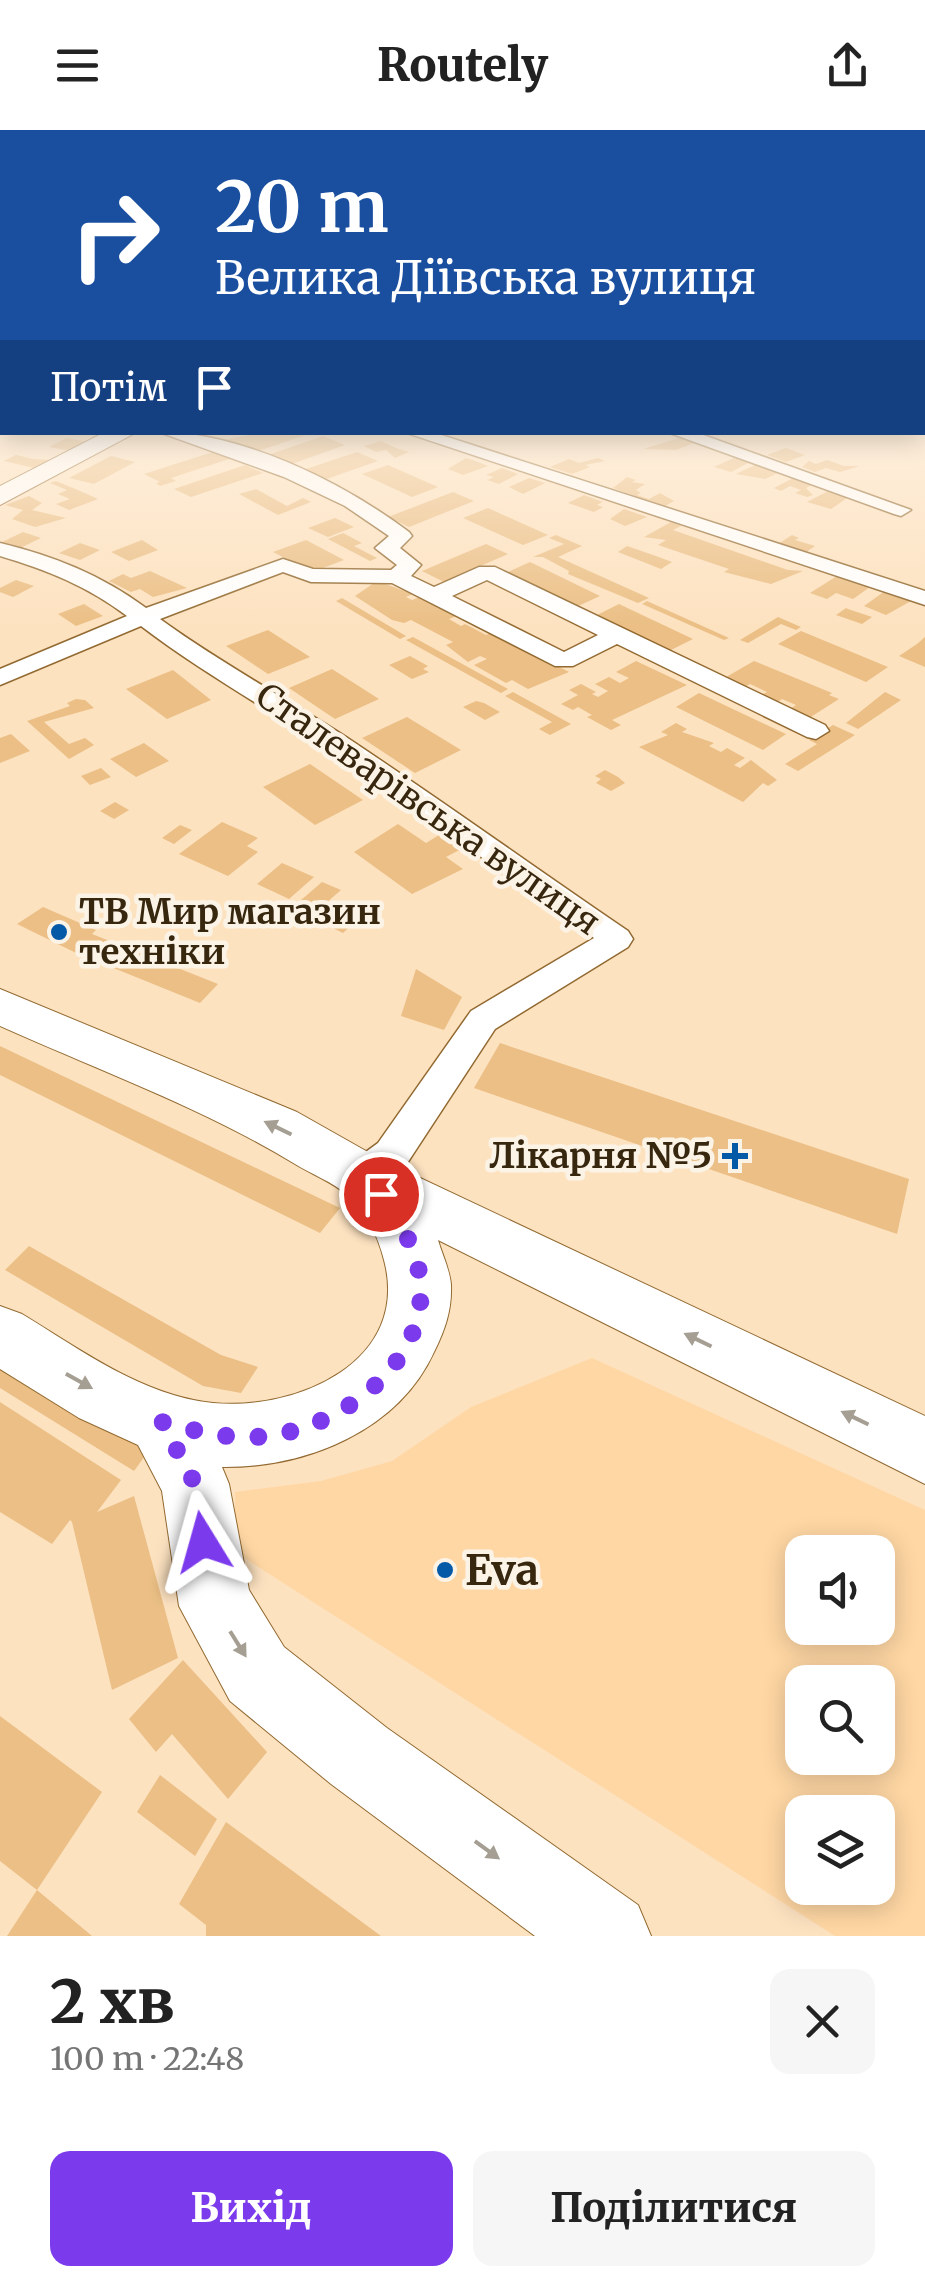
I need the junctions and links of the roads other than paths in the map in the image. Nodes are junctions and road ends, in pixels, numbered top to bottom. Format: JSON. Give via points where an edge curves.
{"nodes":[{"id":1,"x":70,"y":460,"type":"edge"},
{"id":2,"x":256,"y":460,"type":"edge"},
{"id":3,"x":500,"y":460,"type":"edge"},
{"id":4,"x":758,"y":460,"type":"edge"},
{"id":5,"x":0,"y":497,"type":"edge"},
{"id":6,"x":901,"y":510,"type":"dead end"},
{"id":7,"x":0,"y":548,"type":"edge"},
{"id":8,"x":396,"y":577,"type":"junction"},
{"id":9,"x":433,"y":596,"type":"junction"},
{"id":10,"x":925,"y":598,"type":"edge"},
{"id":11,"x":142,"y":617,"type":"junction"},
{"id":12,"x":616,"y":635,"type":"junction"},
{"id":13,"x":0,"y":678,"type":"edge"},
{"id":14,"x":816,"y":731,"type":"dead end"},
{"id":15,"x":0,"y":1006,"type":"edge"},
{"id":16,"x":362,"y":1176,"type":"junction"},
{"id":17,"x":0,"y":1334,"type":"edge"},
{"id":18,"x":162,"y":1422,"type":"junction"},
{"id":19,"x":925,"y":1451,"type":"edge"},
{"id":20,"x":606,"y":1936,"type":"edge"}],
"edges":[{"from":1,"to":5,"type":"main road"},
{"from":2,"to":8,"type":"street","via":[[375,514],[402,536],[386,548],[410,565]]},
{"from":3,"to":10,"type":"street"},
{"from":4,"to":6,"type":"street"},
{"from":7,"to":11,"type":"street","name":"Сталеварівська вулиця","via":[[104,588]]},
{"from":8,"to":9,"type":"street"},
{"from":8,"to":11,"type":"street","via":[[311,575],[283,565]]},
{"from":9,"to":12,"type":"street","via":[[487,572]]},
{"from":9,"to":12,"type":"street","via":[[564,662]]},
{"from":11,"to":13,"type":"street"},
{"from":11,"to":16,"type":"street","name":"Сталеварівська вулиця","via":[[341,746],[616,939],[484,1020],[392,1154]]},
{"from":12,"to":14,"type":"street"},
{"from":16,"to":15,"type":"main road","one_way":true,"via":[[278,1127]]},
{"from":16,"to":18,"type":"main road","via":[[398,1219],[420,1278],[410,1340],[389,1372],[358,1400],[319,1421],[256,1437],[210,1435]]},
{"from":19,"to":16,"type":"main road","one_way":true},
{"from":17,"to":18,"type":"main road","one_way":true},
{"from":18,"to":20,"type":"main road","one_way":true,"via":[[195,1484],[216,1606],[258,1674]]}]}
